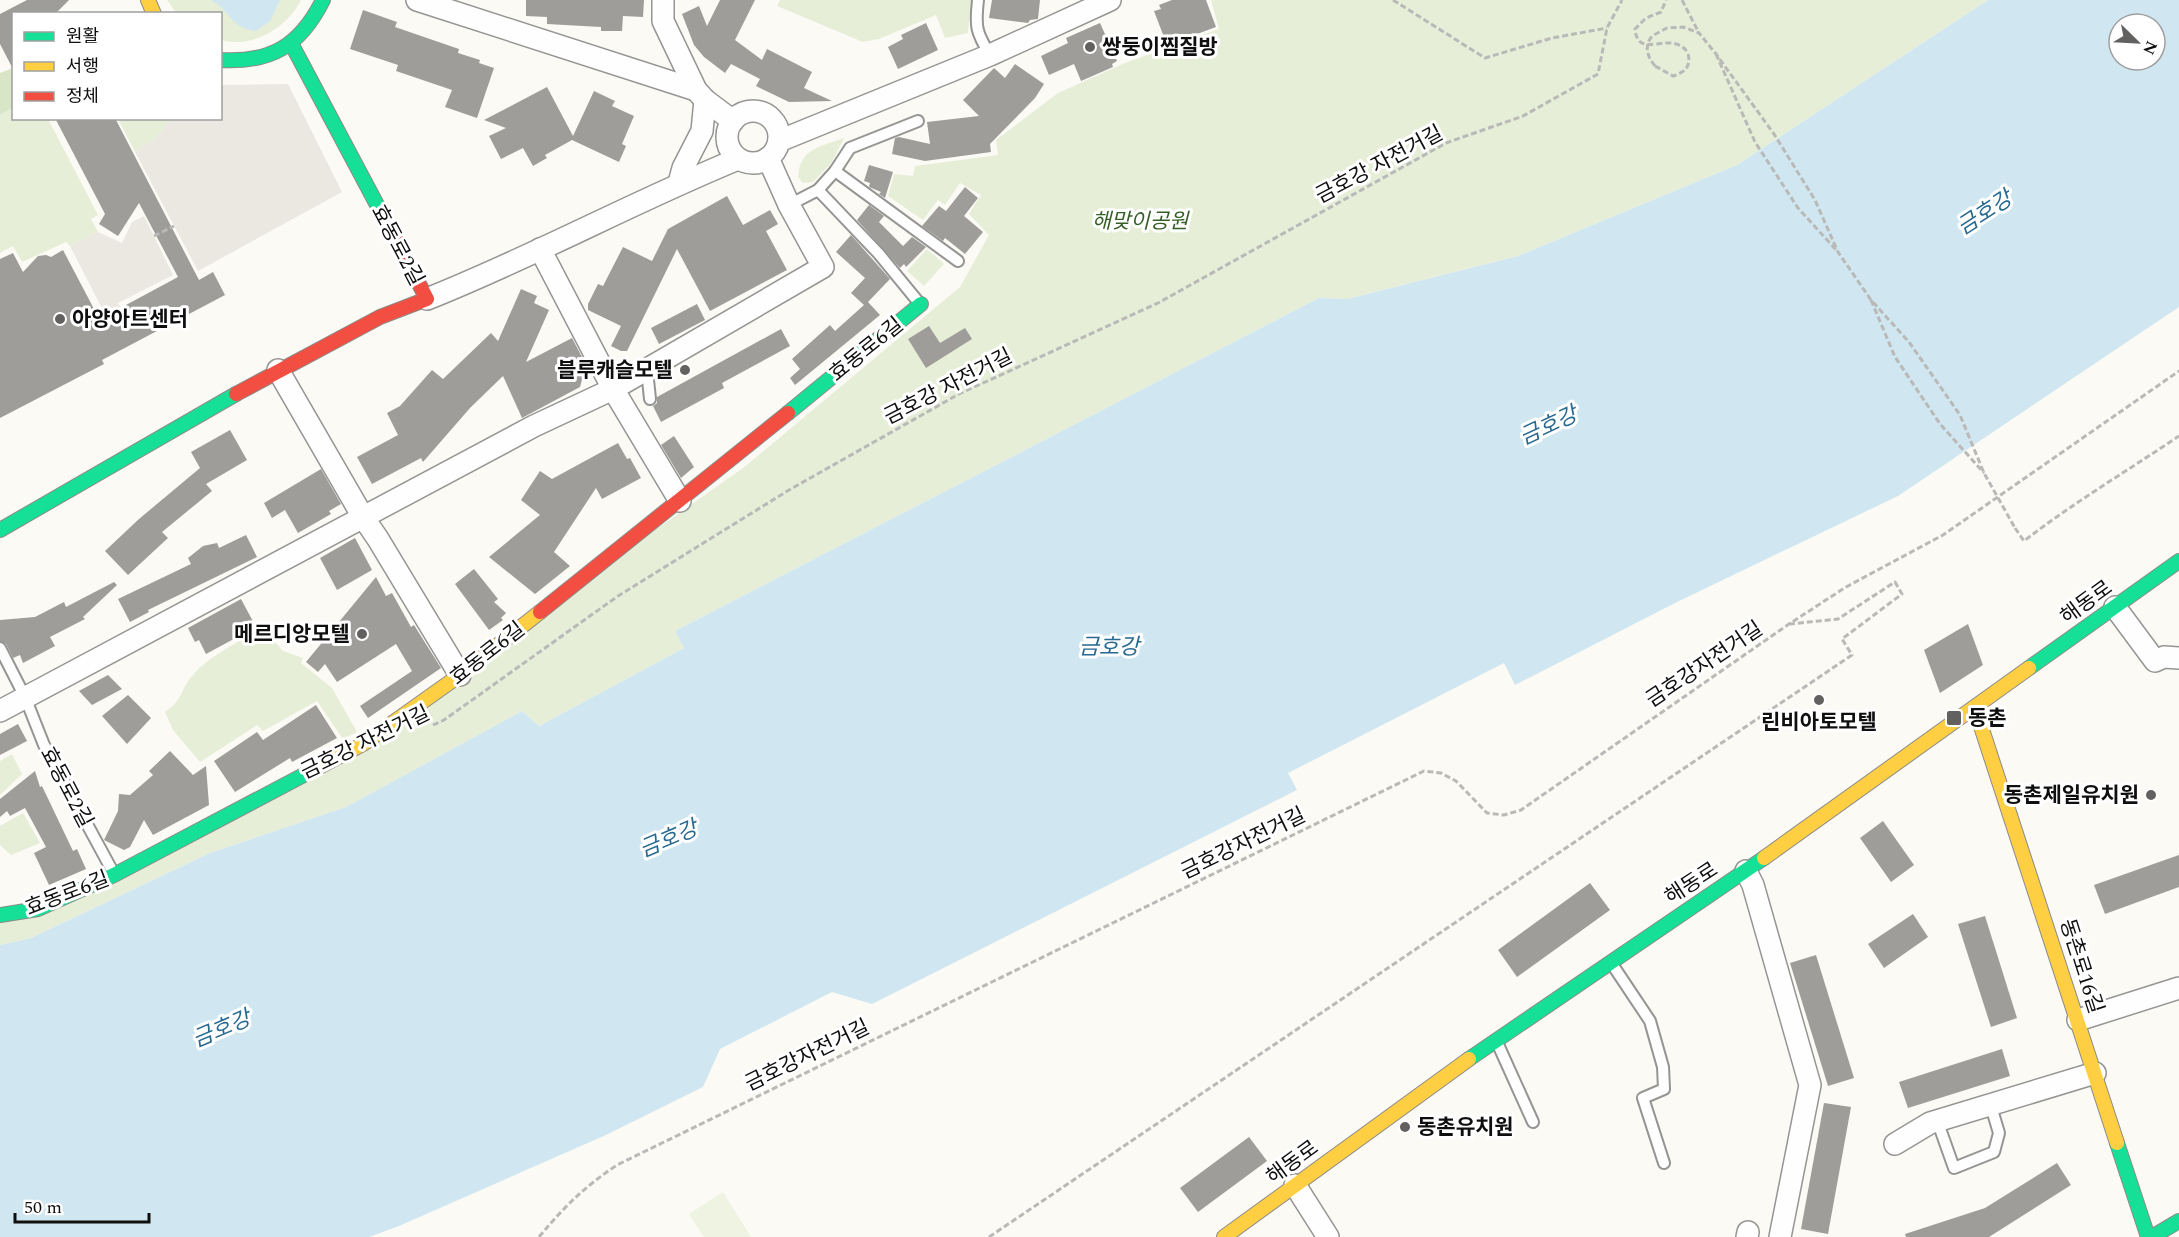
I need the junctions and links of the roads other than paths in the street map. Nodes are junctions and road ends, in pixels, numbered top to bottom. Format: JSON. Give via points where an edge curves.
{"nodes":[{"id":1,"x":323,"y":0,"type":"edge"},
{"id":2,"x":417,"y":0,"type":"edge"},
{"id":3,"x":663,"y":0,"type":"edge"},
{"id":4,"x":978,"y":0,"type":"edge"},
{"id":5,"x":1110,"y":0,"type":"edge"},
{"id":6,"x":292,"y":45,"type":"junction"},
{"id":7,"x":990,"y":55,"type":"junction"},
{"id":8,"x":222,"y":60,"type":"edge"},
{"id":9,"x":700,"y":95,"type":"junction"},
{"id":10,"x":733,"y":121,"type":"junction"},
{"id":11,"x":918,"y":121,"type":"dead end"},
{"id":12,"x":773,"y":149,"type":"junction"},
{"id":13,"x":738,"y":159,"type":"junction"},
{"id":14,"x":835,"y":171,"type":"junction"},
{"id":15,"x":679,"y":183,"type":"junction"},
{"id":16,"x":818,"y":190,"type":"junction"},
{"id":17,"x":789,"y":205,"type":"junction"},
{"id":18,"x":540,"y":249,"type":"junction"},
{"id":19,"x":958,"y":261,"type":"dead end"},
{"id":20,"x":427,"y":299,"type":"junction"},
{"id":21,"x":921,"y":304,"type":"joint"},
{"id":22,"x":278,"y":370,"type":"junction"},
{"id":23,"x":647,"y":370,"type":"junction"},
{"id":24,"x":613,"y":389,"type":"junction"},
{"id":25,"x":650,"y":399,"type":"dead end"},
{"id":26,"x":680,"y":501,"type":"junction"},
{"id":27,"x":363,"y":517,"type":"junction"},
{"id":28,"x":0,"y":530,"type":"edge"},
{"id":29,"x":2179,"y":561,"type":"edge"},
{"id":30,"x":2115,"y":608,"type":"junction"},
{"id":31,"x":0,"y":648,"type":"edge"},
{"id":32,"x":2179,"y":658,"type":"edge"},
{"id":33,"x":460,"y":675,"type":"junction"},
{"id":34,"x":25,"y":697,"type":"junction"},
{"id":35,"x":1975,"y":708,"type":"junction"},
{"id":36,"x":0,"y":711,"type":"edge"},
{"id":37,"x":1746,"y":872,"type":"junction"},
{"id":38,"x":114,"y":875,"type":"junction"},
{"id":39,"x":0,"y":915,"type":"edge"},
{"id":40,"x":1610,"y":961,"type":"junction"},
{"id":41,"x":2179,"y":988,"type":"edge"},
{"id":42,"x":2078,"y":1020,"type":"junction"},
{"id":43,"x":1496,"y":1040,"type":"junction"},
{"id":44,"x":2095,"y":1073,"type":"junction"},
{"id":45,"x":1990,"y":1103,"type":"junction"},
{"id":46,"x":1937,"y":1120,"type":"junction"},
{"id":47,"x":1533,"y":1122,"type":"dead end"},
{"id":48,"x":1895,"y":1144,"type":"dead end"},
{"id":49,"x":1664,"y":1163,"type":"dead end"},
{"id":50,"x":1295,"y":1185,"type":"junction"},
{"id":51,"x":2179,"y":1221,"type":"edge"},
{"id":52,"x":1224,"y":1237,"type":"edge"},
{"id":53,"x":1328,"y":1237,"type":"edge"},
{"id":54,"x":1780,"y":1237,"type":"edge"},
{"id":55,"x":2150,"y":1237,"type":"edge"}],
"edges":[{"from":1,"to":6,"type":"street","via":[[318,14]]},
{"from":2,"to":9,"type":"street"},
{"from":3,"to":9,"type":"street","via":[[663,21]]},
{"from":4,"to":7,"type":"lane","via":[[978,35]]},
{"from":5,"to":7,"type":"street"},
{"from":6,"to":8,"type":"street","via":[[264,57]]},
{"from":6,"to":20,"type":"street","name":"효동로2길"},
{"from":7,"to":12,"type":"street"},
{"from":9,"to":10,"type":"street"},
{"from":9,"to":15,"type":"street","via":[[702,131]]},
{"from":10,"to":12,"type":"street","via":[[747,112],[764,113],[776,124]]},
{"from":10,"to":13,"type":"street","via":[[728,145]]},
{"from":11,"to":14,"type":"lane","via":[[850,148]]},
{"from":12,"to":13,"type":"street","via":[[764,161],[746,163]]},
{"from":12,"to":17,"type":"street"},
{"from":13,"to":15,"type":"street"},
{"from":14,"to":16,"type":"lane"},
{"from":14,"to":19,"type":"lane"},
{"from":15,"to":18,"type":"street"},
{"from":16,"to":17,"type":"lane"},
{"from":16,"to":21,"type":"lane"},
{"from":17,"to":23,"type":"street","via":[[823,267]]},
{"from":18,"to":20,"type":"street"},
{"from":18,"to":24,"type":"street"},
{"from":20,"to":22,"type":"street","name":"효동로2길","via":[[380,317]]},
{"from":21,"to":26,"type":"street","name":"효동로6길"},
{"from":22,"to":27,"type":"street"},
{"from":22,"to":28,"type":"street","name":"효동로2길"},
{"from":23,"to":24,"type":"street"},
{"from":23,"to":25,"type":"lane"},
{"from":24,"to":26,"type":"street"},
{"from":24,"to":27,"type":"street","via":[[534,426]]},
{"from":26,"to":33,"type":"street","name":"효동로6길"},
{"from":27,"to":33,"type":"street"},
{"from":27,"to":34,"type":"street"},
{"from":29,"to":30,"type":"street","name":"해동로"},
{"from":30,"to":32,"type":"street","via":[[2155,661]]},
{"from":30,"to":35,"type":"street","name":"해동로"},
{"from":31,"to":34,"type":"lane","name":"효동로2길"},
{"from":33,"to":38,"type":"street","name":"효동로6길","via":[[363,744]]},
{"from":34,"to":36,"type":"street"},
{"from":34,"to":38,"type":"lane","name":"효동로2길","via":[[44,745]]},
{"from":35,"to":37,"type":"street","name":"해동로"},
{"from":35,"to":42,"type":"street","name":"동촌로16길"},
{"from":37,"to":40,"type":"street","name":"해동로"},
{"from":37,"to":54,"type":"street","via":[[1810,1085]]},
{"from":38,"to":39,"type":"street","name":"효동로6길","via":[[38,909]]},
{"from":40,"to":43,"type":"street","name":"해동로"},
{"from":40,"to":49,"type":"lane","via":[[1650,1021],[1663,1067],[1664,1089],[1643,1098]]},
{"from":41,"to":42,"type":"street"},
{"from":42,"to":44,"type":"street","name":"동촌로16길"},
{"from":43,"to":47,"type":"lane"},
{"from":43,"to":50,"type":"street","name":"해동로"},
{"from":44,"to":45,"type":"street"},
{"from":44,"to":55,"type":"street","name":"동촌로16길"},
{"from":45,"to":46,"type":"street"},
{"from":45,"to":46,"type":"lane","via":[[1999,1132],[1994,1152],[1954,1168]]},
{"from":46,"to":48,"type":"street"},
{"from":50,"to":52,"type":"street","name":"해동로"},
{"from":50,"to":53,"type":"street"},
{"from":51,"to":55,"type":"street"}]}
